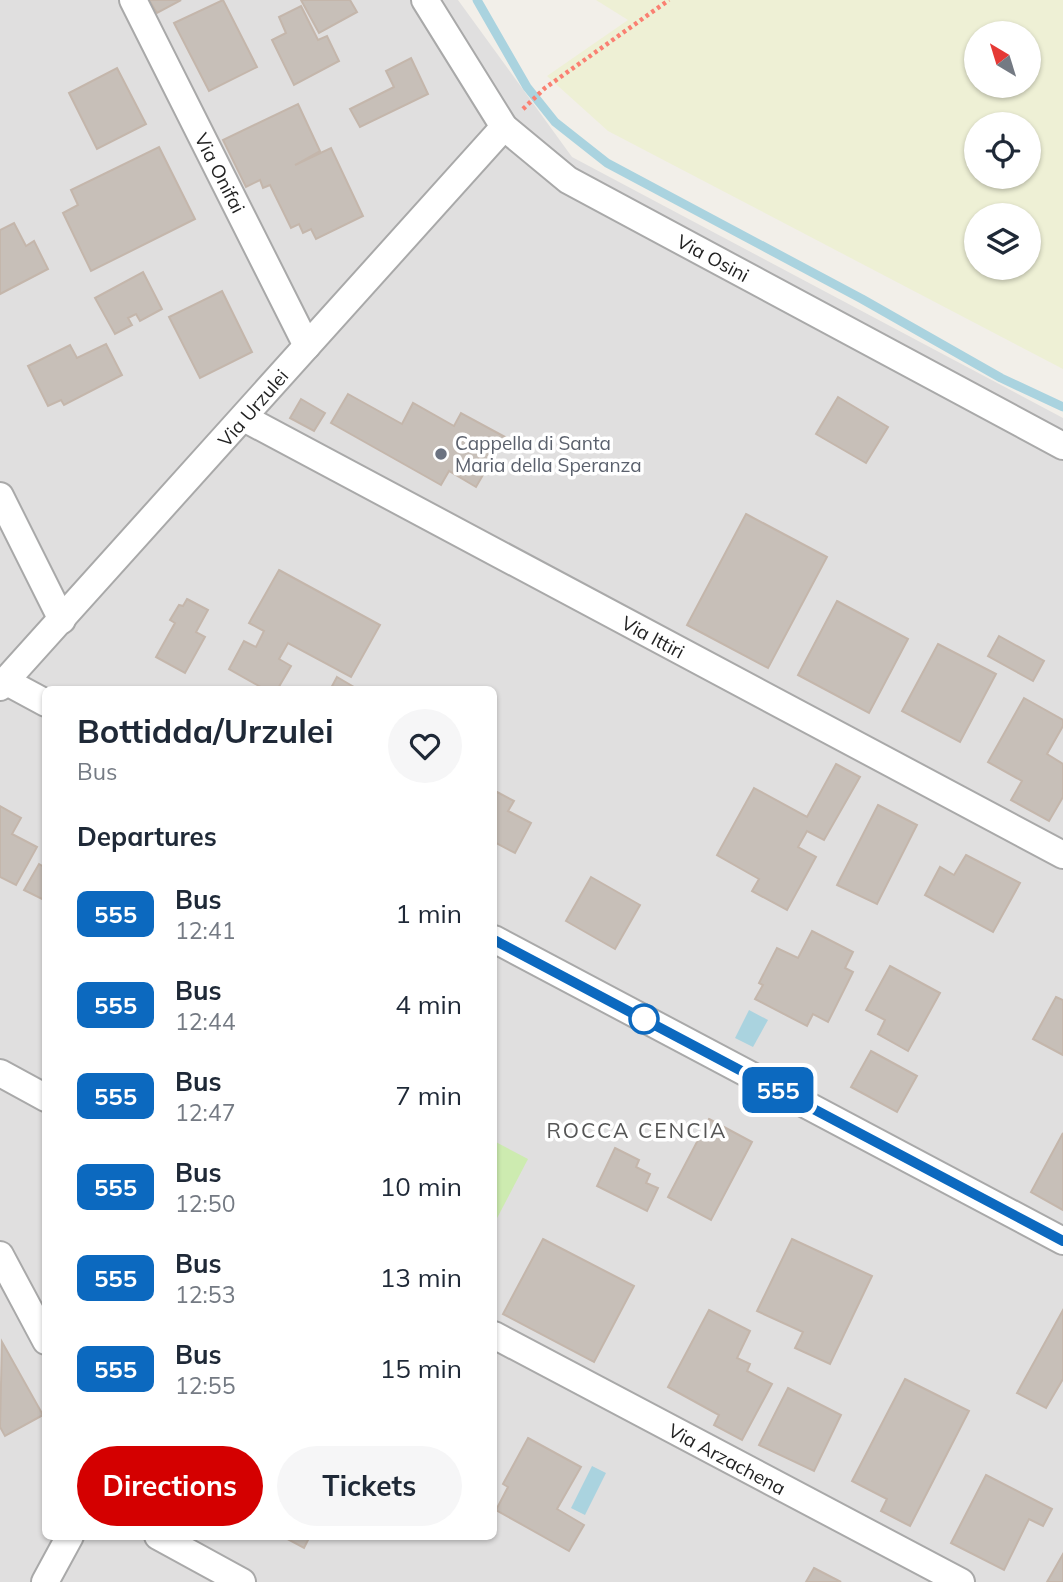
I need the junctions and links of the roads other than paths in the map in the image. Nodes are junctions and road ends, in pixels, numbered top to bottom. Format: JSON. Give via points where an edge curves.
{"nodes":[{"id":1,"x":133,"y":0,"type":"edge"},
{"id":2,"x":425,"y":0,"type":"edge"},
{"id":3,"x":504,"y":127,"type":"junction"},
{"id":4,"x":307,"y":346,"type":"junction"},
{"id":5,"x":244,"y":418,"type":"junction"},
{"id":6,"x":1063,"y":446,"type":"edge"},
{"id":7,"x":0,"y":496,"type":"edge"},
{"id":8,"x":62,"y":620,"type":"junction"},
{"id":9,"x":3,"y":684,"type":"edge"},
{"id":10,"x":42,"y":701,"type":"edge"},
{"id":11,"x":1063,"y":855,"type":"edge"},
{"id":12,"x":497,"y":941,"type":"edge"},
{"id":13,"x":0,"y":1073,"type":"edge"},
{"id":14,"x":42,"y":1096,"type":"edge"},
{"id":15,"x":1063,"y":1241,"type":"edge"},
{"id":16,"x":0,"y":1255,"type":"edge"},
{"id":17,"x":42,"y":1334,"type":"edge"},
{"id":18,"x":497,"y":1337,"type":"edge"},
{"id":19,"x":68,"y":1540,"type":"edge"},
{"id":20,"x":165,"y":1540,"type":"edge"},
{"id":21,"x":45,"y":1582,"type":"edge"},
{"id":22,"x":243,"y":1582,"type":"edge"},
{"id":23,"x":961,"y":1582,"type":"edge"}],
"edges":[{"from":1,"to":4,"type":"street","name":"Via Onifai"},
{"from":2,"to":3,"type":"street","name":"Via Osini"},
{"from":3,"to":4,"type":"street","name":"Via Urzulei"},
{"from":3,"to":6,"type":"street","name":"Via Osini","via":[[568,180]]},
{"from":4,"to":5,"type":"street","name":"Via Urzulei"},
{"from":5,"to":8,"type":"street","name":"Via Urzulei"},
{"from":5,"to":11,"type":"street","name":"Via Ittiri"},
{"from":7,"to":8,"type":"street"},
{"from":8,"to":9,"type":"street","name":"Via Urzulei"},
{"from":9,"to":10,"type":"street"},
{"from":12,"to":15,"type":"street"},
{"from":13,"to":14,"type":"street"},
{"from":16,"to":17,"type":"street"},
{"from":18,"to":23,"type":"street","name":"Via Arzachena"},
{"from":19,"to":21,"type":"street"},
{"from":20,"to":22,"type":"street"}]}
